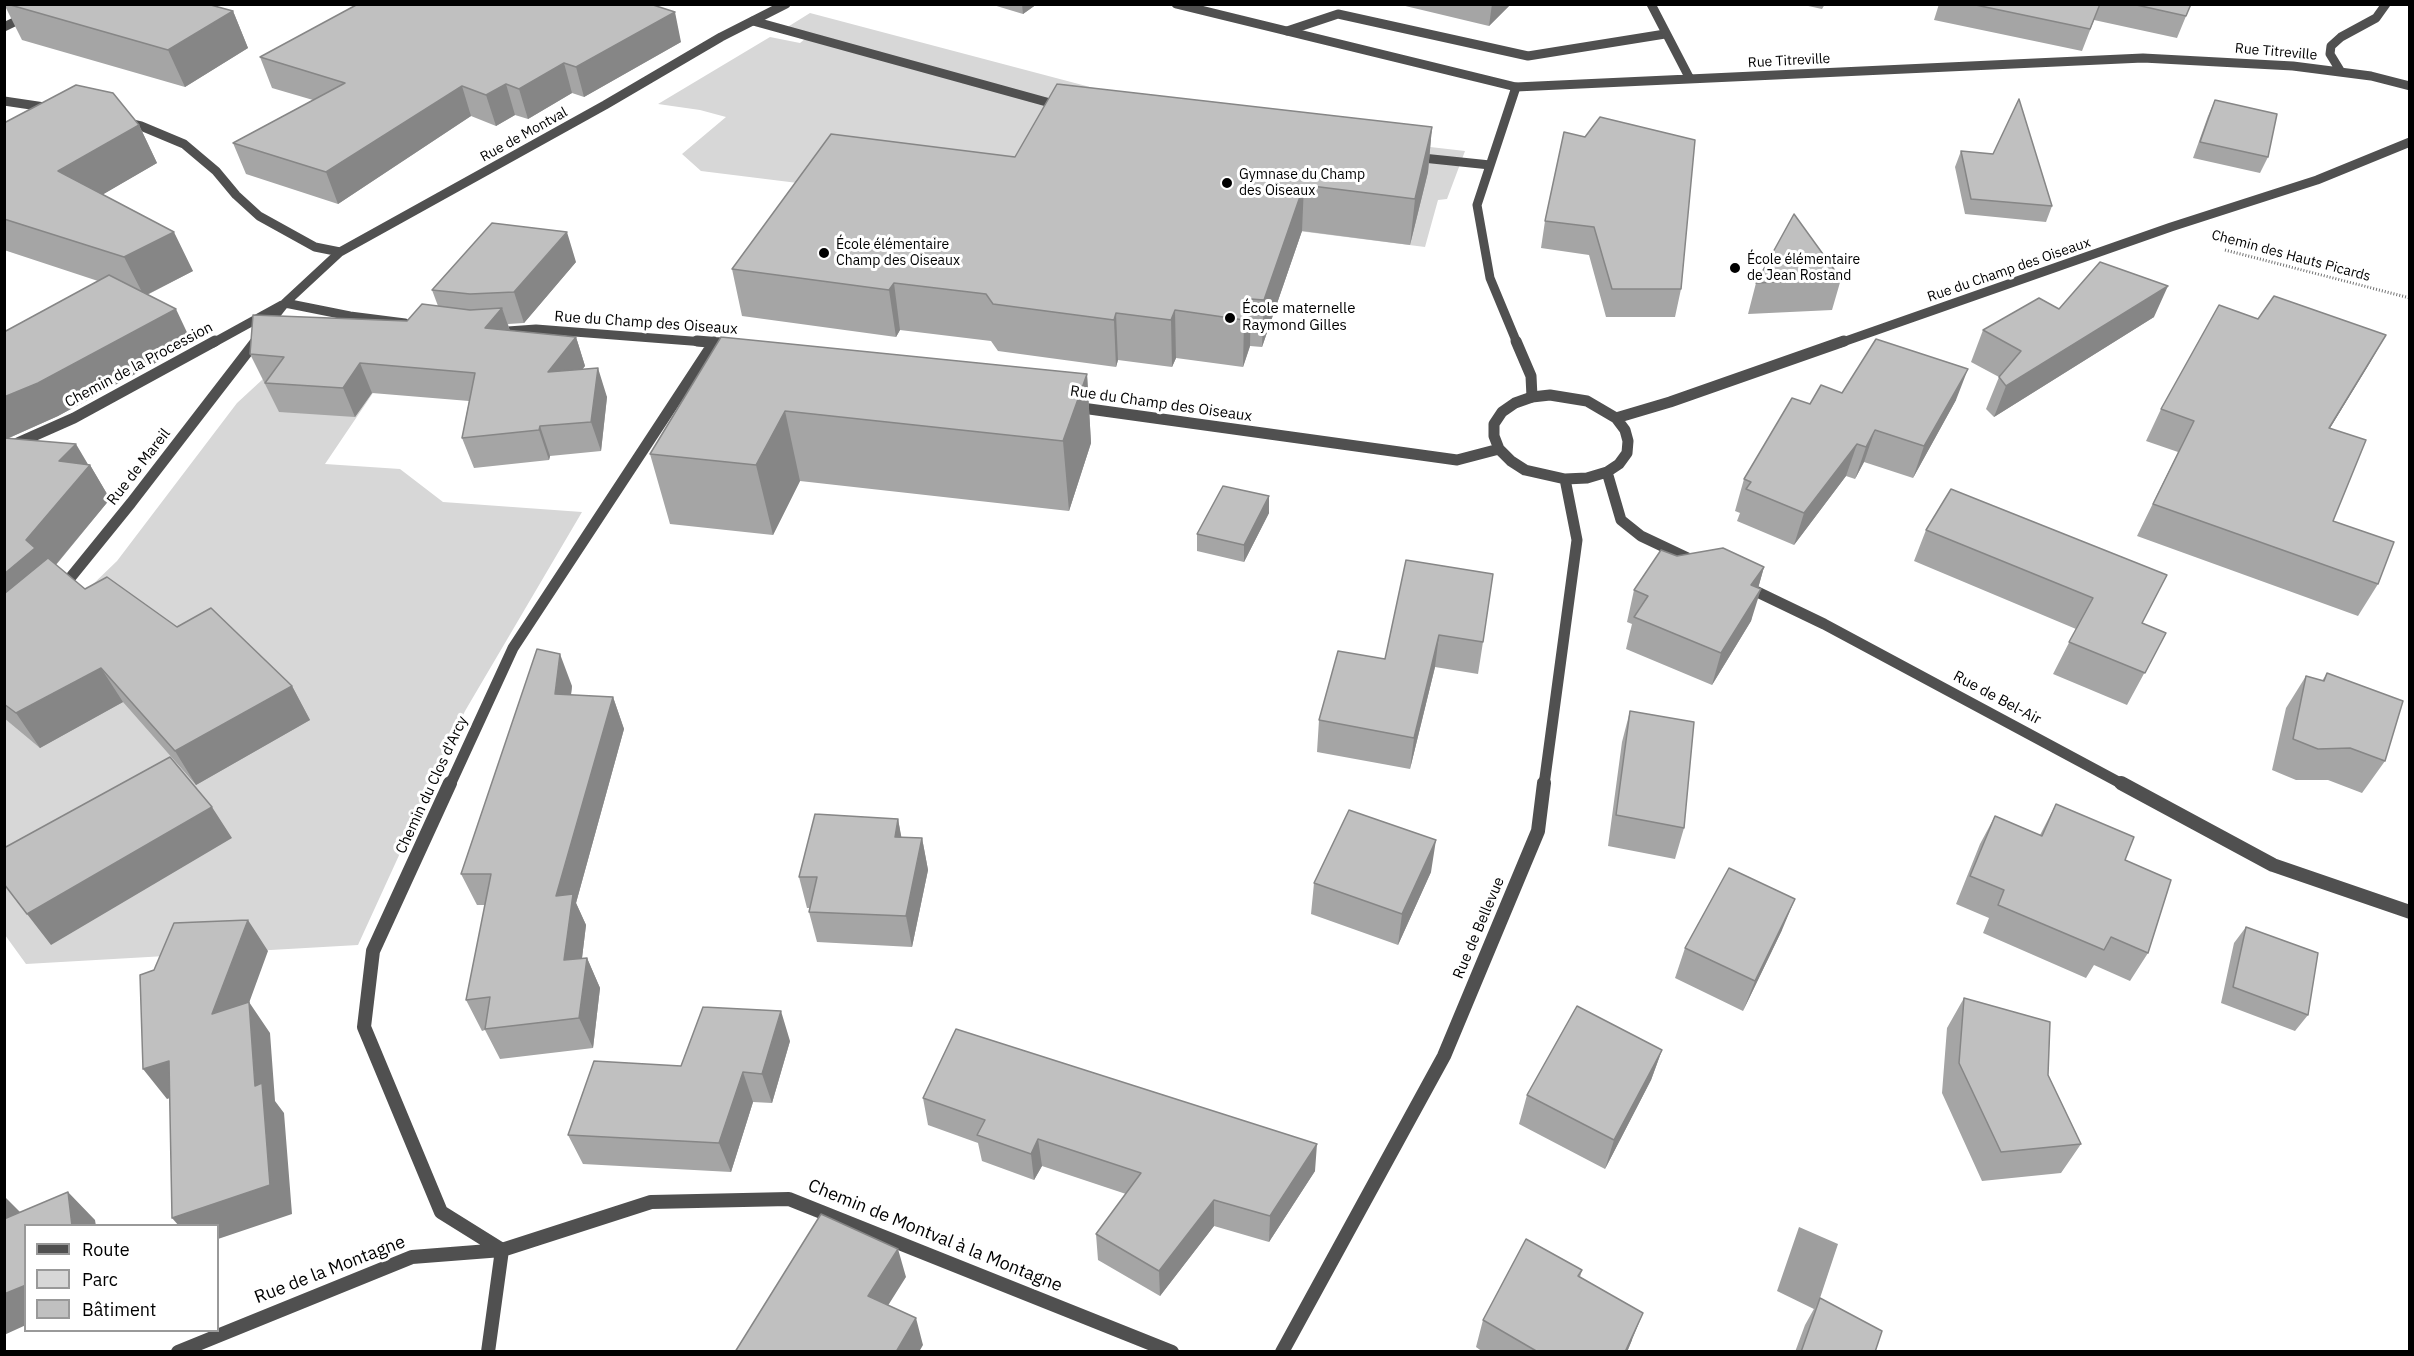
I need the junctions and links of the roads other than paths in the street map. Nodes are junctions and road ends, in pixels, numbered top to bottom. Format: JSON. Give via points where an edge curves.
{"nodes":[{"id":1,"x":51,"y":4,"type":"edge"},
{"id":2,"x":786,"y":4,"type":"edge"},
{"id":3,"x":1176,"y":4,"type":"edge"},
{"id":4,"x":1651,"y":4,"type":"edge"},
{"id":5,"x":2386,"y":4,"type":"edge"},
{"id":6,"x":753,"y":21,"type":"junction"},
{"id":7,"x":4,"y":27,"type":"edge"},
{"id":8,"x":1287,"y":31,"type":"junction"},
{"id":9,"x":1665,"y":34,"type":"junction"},
{"id":10,"x":2341,"y":72,"type":"junction"},
{"id":11,"x":1690,"y":79,"type":"junction"},
{"id":12,"x":2409,"y":86,"type":"edge"},
{"id":13,"x":1515,"y":87,"type":"junction"},
{"id":14,"x":4,"y":101,"type":"edge"},
{"id":15,"x":1067,"y":108,"type":"edge"},
{"id":16,"x":67,"y":110,"type":"edge"},
{"id":17,"x":110,"y":119,"type":"edge"},
{"id":18,"x":2409,"y":142,"type":"edge"},
{"id":19,"x":1401,"y":155,"type":"edge"},
{"id":20,"x":1490,"y":165,"type":"junction"},
{"id":21,"x":340,"y":252,"type":"junction"},
{"id":22,"x":285,"y":303,"type":"junction"},
{"id":23,"x":416,"y":324,"type":"edge"},
{"id":24,"x":481,"y":332,"type":"edge"},
{"id":25,"x":714,"y":342,"type":"junction"},
{"id":26,"x":745,"y":345,"type":"edge"},
{"id":27,"x":1532,"y":397,"type":"junction"},
{"id":28,"x":1059,"y":405,"type":"edge"},
{"id":29,"x":1616,"y":418,"type":"junction"},
{"id":30,"x":4,"y":449,"type":"edge"},
{"id":31,"x":1499,"y":450,"type":"junction"},
{"id":32,"x":1607,"y":472,"type":"junction"},
{"id":33,"x":1565,"y":479,"type":"junction"},
{"id":34,"x":1706,"y":567,"type":"edge"},
{"id":35,"x":1738,"y":582,"type":"edge"},
{"id":36,"x":53,"y":597,"type":"edge"},
{"id":37,"x":2409,"y":912,"type":"edge"},
{"id":38,"x":502,"y":1250,"type":"junction"},
{"id":39,"x":178,"y":1352,"type":"edge"},
{"id":40,"x":488,"y":1352,"type":"edge"},
{"id":41,"x":1172,"y":1352,"type":"edge"},
{"id":42,"x":1282,"y":1352,"type":"edge"}],
"edges":[{"from":1,"to":7,"type":"street"},
{"from":2,"to":6,"type":"street","name":"Rue de Montval"},
{"from":3,"to":8,"type":"street","name":"Rue Titreville"},
{"from":4,"to":9,"type":"street"},
{"from":5,"to":10,"type":"street","via":[[2376,18],[2331,46],[2330,54]]},
{"from":6,"to":15,"type":"street"},
{"from":6,"to":21,"type":"street","name":"Rue de Montval"},
{"from":8,"to":9,"type":"street","via":[[1338,14],[1528,56]]},
{"from":8,"to":13,"type":"street","name":"Rue Titreville"},
{"from":9,"to":11,"type":"street"},
{"from":10,"to":11,"type":"street","name":"Rue Titreville","via":[[2143,58]]},
{"from":10,"to":12,"type":"street","name":"Rue Titreville"},
{"from":11,"to":13,"type":"street","name":"Rue Titreville"},
{"from":13,"to":20,"type":"street"},
{"from":14,"to":16,"type":"street"},
{"from":17,"to":21,"type":"street","via":[[141,126],[184,144],[259,216],[315,247]]},
{"from":18,"to":29,"type":"street","name":"Rue du Champ des Oiseaux","via":[[2317,180]]},
{"from":19,"to":20,"type":"street"},
{"from":20,"to":27,"type":"street","via":[[1477,205],[1490,278],[1530,376]]},
{"from":21,"to":22,"type":"street","name":"Rue de Montval"},
{"from":22,"to":23,"type":"street"},
{"from":22,"to":30,"type":"street","name":"Chemin de la Procession","via":[[74,418]]},
{"from":22,"to":36,"type":"street","name":"Rue de Mareil","via":[[131,503]]},
{"from":24,"to":25,"type":"street","name":"Rue du Champ des Oiseaux","via":[[536,329]]},
{"from":25,"to":26,"type":"street","name":"Rue du Champ des Oiseaux"},
{"from":25,"to":38,"type":"street","name":"Chemin du Clos d'Arcy","via":[[513,648],[373,951],[364,1028],[441,1212]]},
{"from":27,"to":29,"type":"street","via":[[1550,395],[1587,401]]},
{"from":27,"to":31,"type":"street","via":[[1502,412],[1494,424]]},
{"from":28,"to":31,"type":"street","name":"Rue du Champ des Oiseaux","via":[[1457,460]]},
{"from":29,"to":32,"type":"street","via":[[1625,430],[1627,453]]},
{"from":31,"to":33,"type":"street","via":[[1526,470]]},
{"from":32,"to":33,"type":"street"},
{"from":32,"to":34,"type":"street","via":[[1621,520],[1641,536]]},
{"from":33,"to":42,"type":"street","name":"Rue de Bellevue","via":[[1577,540],[1538,831],[1444,1056]]},
{"from":35,"to":37,"type":"street","name":"Rue de Bel-Air","via":[[1824,624],[2273,865]]},
{"from":38,"to":39,"type":"street","name":"Rue de la Montagne","via":[[412,1257]]},
{"from":38,"to":40,"type":"street"},
{"from":38,"to":41,"type":"street","name":"Chemin de Montval à la Montagne","via":[[651,1202],[789,1199]]}]}
